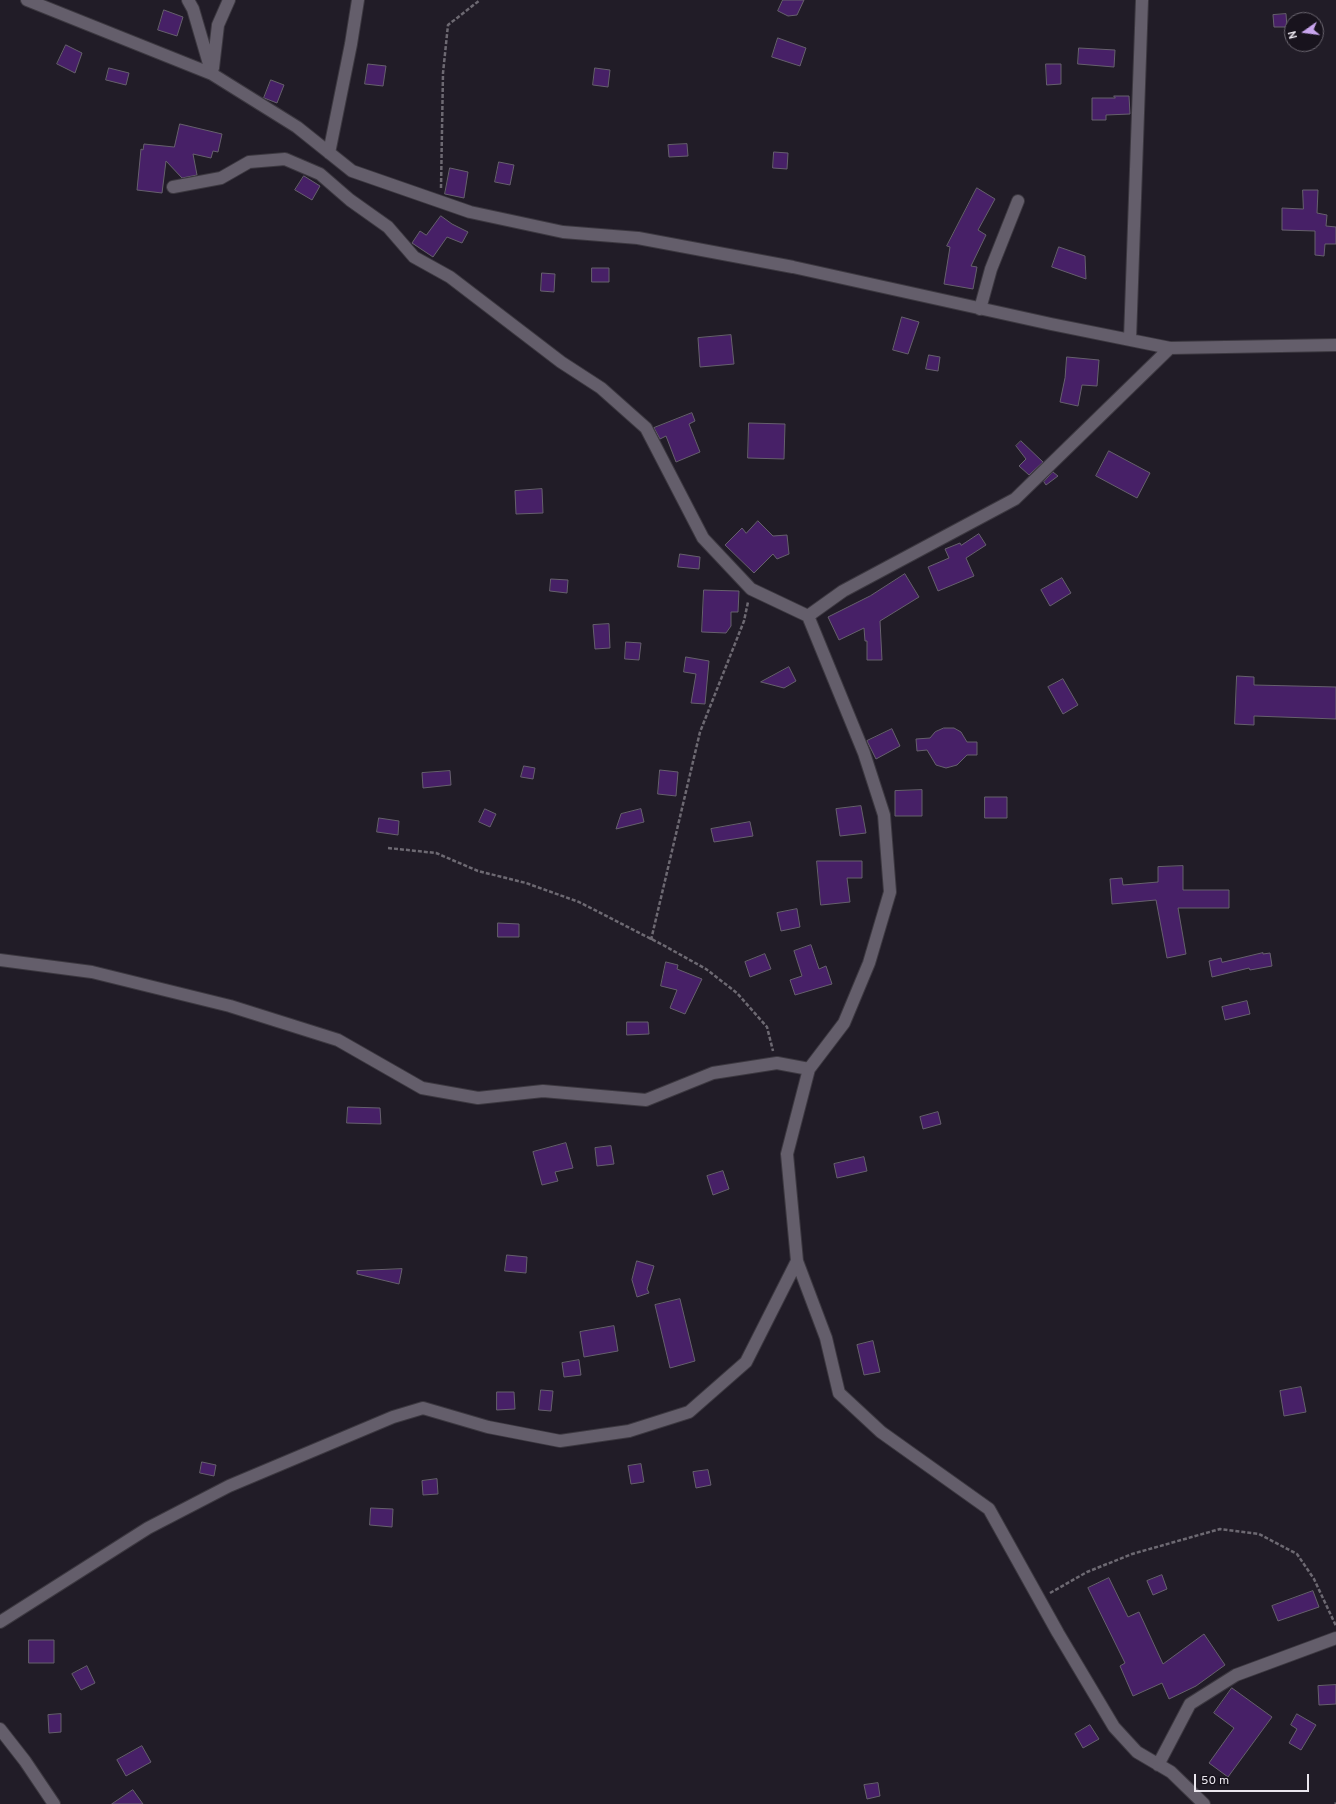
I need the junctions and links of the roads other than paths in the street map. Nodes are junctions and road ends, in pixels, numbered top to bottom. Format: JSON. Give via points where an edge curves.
{"nodes":[{"id":1,"x":27,"y":0,"type":"edge"},
{"id":2,"x":188,"y":0,"type":"edge"},
{"id":3,"x":229,"y":0,"type":"edge"},
{"id":4,"x":358,"y":0,"type":"edge"},
{"id":5,"x":1142,"y":0,"type":"edge"},
{"id":6,"x":212,"y":74,"type":"junction"},
{"id":7,"x":330,"y":153,"type":"junction"},
{"id":8,"x":173,"y":187,"type":"dead end"},
{"id":9,"x":1018,"y":201,"type":"dead end"},
{"id":10,"x":980,"y":309,"type":"junction"},
{"id":11,"x":1130,"y":339,"type":"junction"},
{"id":12,"x":1336,"y":345,"type":"edge"},
{"id":13,"x":1170,"y":348,"type":"junction"},
{"id":14,"x":808,"y":616,"type":"junction"},
{"id":15,"x":0,"y":960,"type":"edge"},
{"id":16,"x":810,"y":1069,"type":"junction"},
{"id":17,"x":797,"y":1261,"type":"junction"},
{"id":18,"x":0,"y":1622,"type":"edge"},
{"id":19,"x":1336,"y":1638,"type":"edge"},
{"id":20,"x":0,"y":1729,"type":"edge"},
{"id":21,"x":1158,"y":1765,"type":"junction"},
{"id":22,"x":54,"y":1804,"type":"edge"},
{"id":23,"x":1204,"y":1804,"type":"edge"}],
"edges":[{"from":1,"to":6,"type":"street"},
{"from":2,"to":6,"type":"street"},
{"from":3,"to":6,"type":"street","via":[[218,25]]},
{"from":4,"to":7,"type":"street"},
{"from":5,"to":11,"type":"street"},
{"from":6,"to":7,"type":"street","via":[[297,127]]},
{"from":7,"to":10,"type":"street","via":[[352,171],[470,212],[563,232],[638,238],[793,267]]},
{"from":8,"to":14,"type":"street","via":[[220,178],[249,162],[285,159],[320,174],[350,200],[388,227],[414,256],[450,277],[561,362],[601,388],[646,428],[703,538],[750,589]]},
{"from":9,"to":10,"type":"street","via":[[993,262]]},
{"from":10,"to":11,"type":"street"},
{"from":11,"to":13,"type":"street"},
{"from":12,"to":13,"type":"street"},
{"from":13,"to":14,"type":"street","via":[[1015,499],[843,591]]},
{"from":14,"to":16,"type":"street","via":[[864,754],[884,815],[890,892],[869,963],[844,1023]]},
{"from":15,"to":16,"type":"street","via":[[92,972],[230,1006],[338,1040],[422,1088],[478,1098],[544,1091],[646,1100],[713,1073],[777,1063]]},
{"from":16,"to":17,"type":"street","via":[[787,1154]]},
{"from":17,"to":18,"type":"street","via":[[746,1362],[689,1412],[629,1431],[560,1441],[488,1427],[423,1408],[393,1417],[229,1486],[148,1528]]},
{"from":17,"to":21,"type":"street","via":[[826,1338],[839,1393],[881,1432],[989,1509],[1114,1727],[1137,1752]]},
{"from":19,"to":21,"type":"street","via":[[1236,1675],[1190,1704]]},
{"from":20,"to":22,"type":"street"},
{"from":21,"to":23,"type":"street","via":[[1171,1772]]}]}
